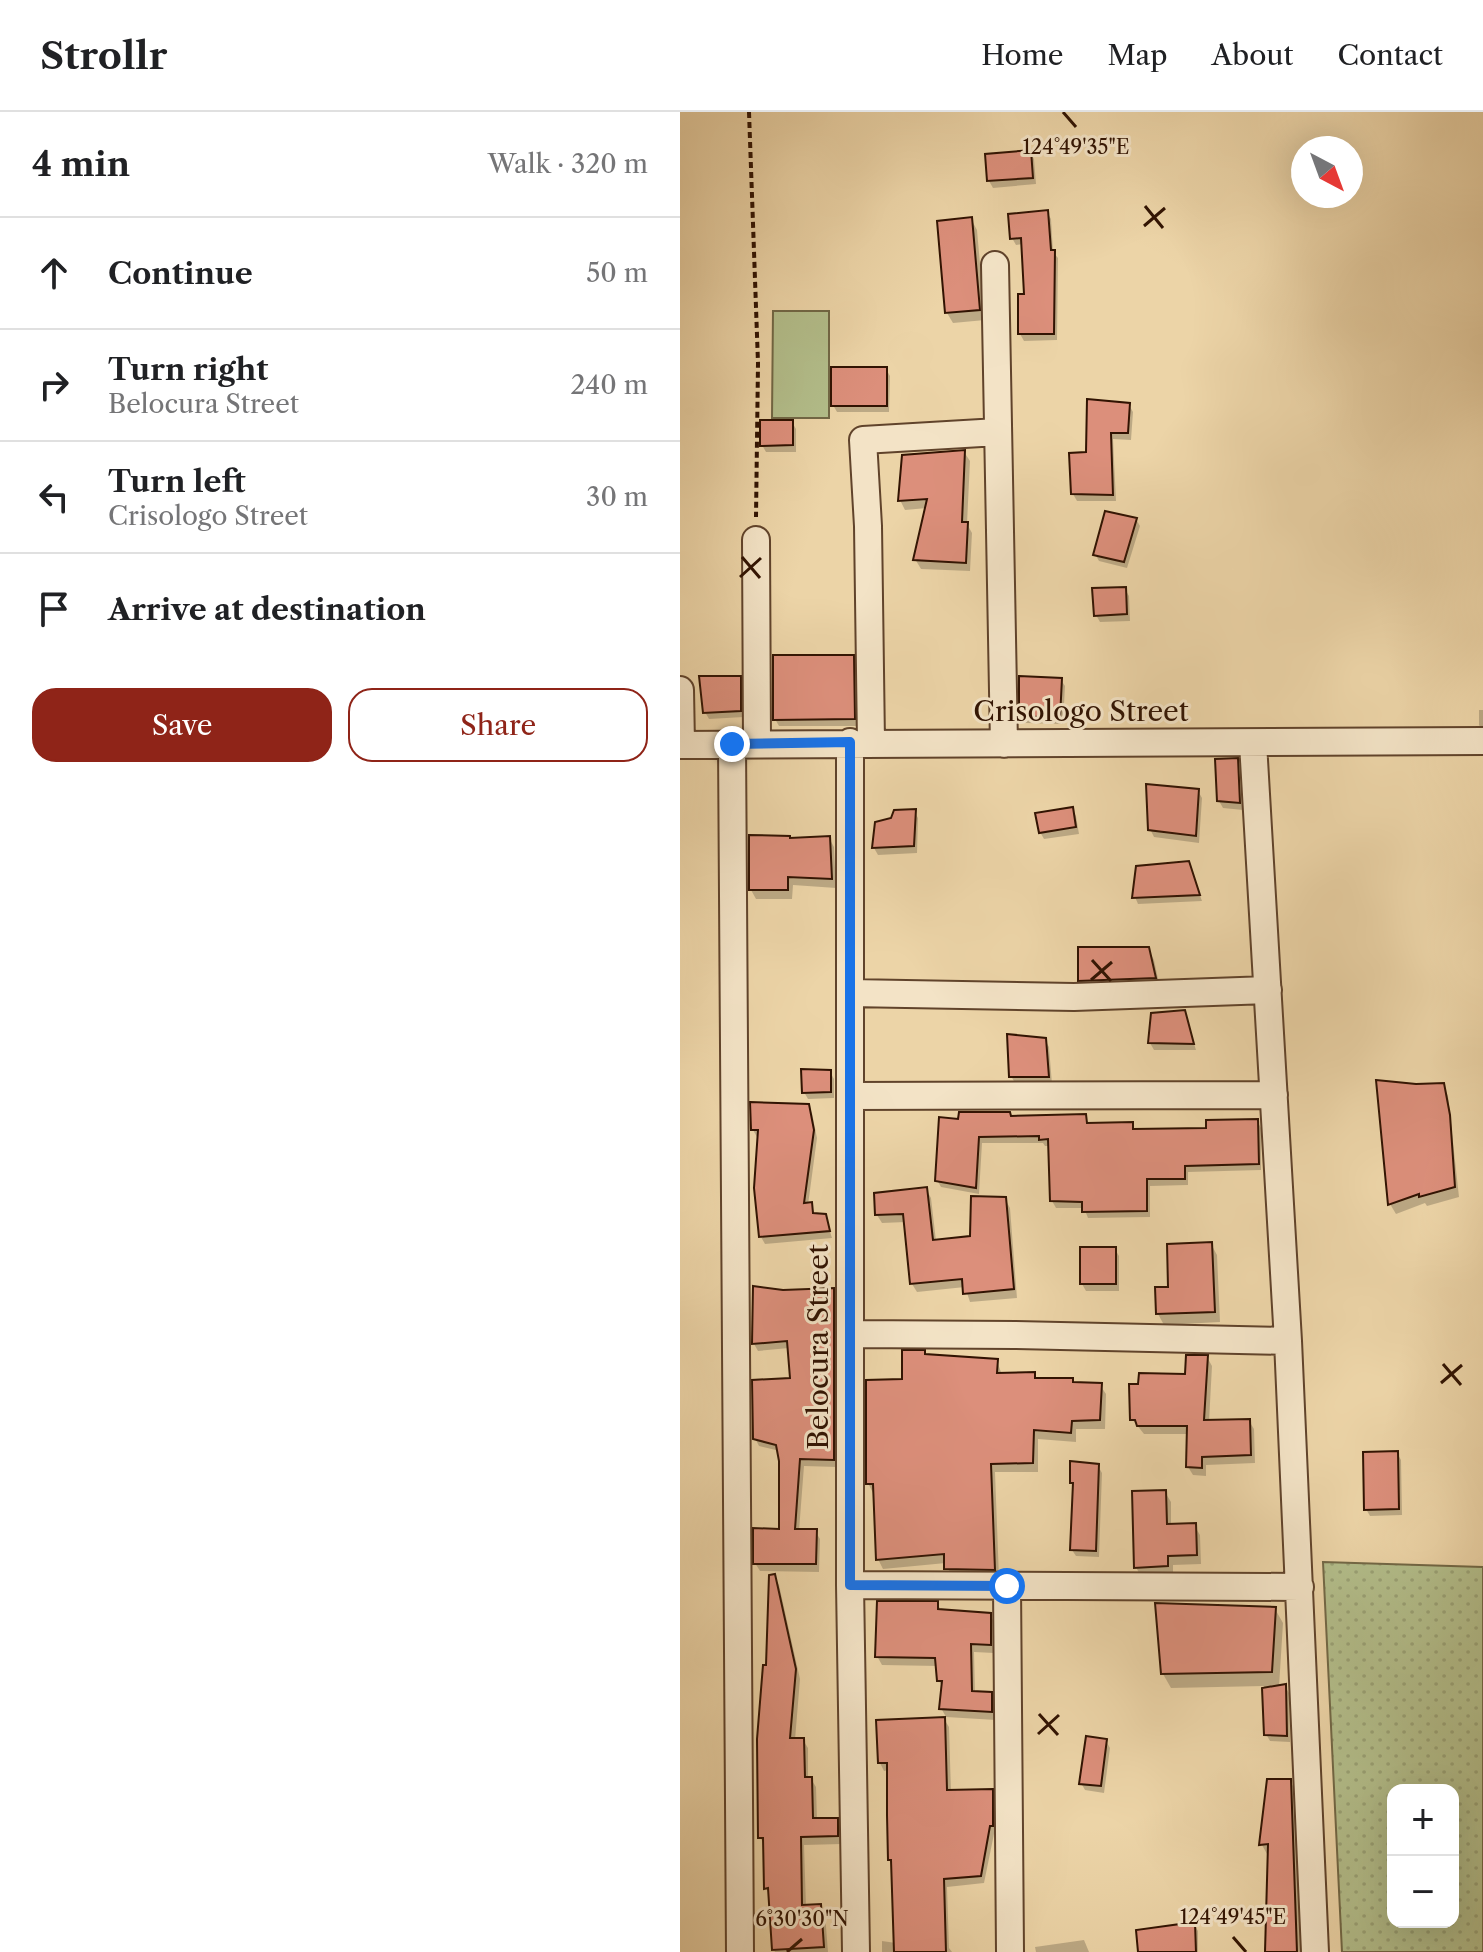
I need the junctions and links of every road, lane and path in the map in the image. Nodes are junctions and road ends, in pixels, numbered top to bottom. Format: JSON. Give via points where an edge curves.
{"nodes":[{"id":1,"x":749,"y":112,"type":"edge"},
{"id":2,"x":995,"y":265,"type":"dead end"},
{"id":3,"x":998,"y":432,"type":"junction"},
{"id":4,"x":756,"y":540,"type":"joint"},
{"id":5,"x":680,"y":690,"type":"edge"},
{"id":6,"x":1483,"y":741,"type":"edge"},
{"id":7,"x":861,"y":742,"type":"junction"},
{"id":8,"x":1253,"y":743,"type":"junction"},
{"id":9,"x":744,"y":744,"type":"junction"},
{"id":10,"x":1004,"y":744,"type":"junction"},
{"id":11,"x":681,"y":745,"type":"edge"},
{"id":12,"x":1268,"y":990,"type":"junction"},
{"id":13,"x":850,"y":993,"type":"junction"},
{"id":14,"x":1274,"y":1095,"type":"junction"},
{"id":15,"x":850,"y":1096,"type":"junction"},
{"id":16,"x":850,"y":1334,"type":"junction"},
{"id":17,"x":1288,"y":1341,"type":"junction"},
{"id":18,"x":850,"y":1585,"type":"junction"},
{"id":19,"x":1007,"y":1586,"type":"junction"},
{"id":20,"x":1300,"y":1587,"type":"junction"},
{"id":21,"x":740,"y":1952,"type":"edge"},
{"id":22,"x":856,"y":1952,"type":"edge"},
{"id":23,"x":1010,"y":1952,"type":"edge"},
{"id":24,"x":1315,"y":1952,"type":"edge"}],
"edges":[{"from":1,"to":4,"type":"path","via":[[758,363]]},
{"from":2,"to":3,"type":"street"},
{"from":3,"to":7,"type":"street","name":"Belocura Street","via":[[863,440],[868,526]]},
{"from":3,"to":10,"type":"street"},
{"from":4,"to":9,"type":"street"},
{"from":5,"to":11,"type":"street"},
{"from":6,"to":8,"type":"street","name":"Crisologo Street"},
{"from":7,"to":9,"type":"street","name":"Crisologo Street"},
{"from":7,"to":10,"type":"street","name":"Crisologo Street"},
{"from":7,"to":13,"type":"street","name":"Belocura Street"},
{"from":8,"to":10,"type":"street","name":"Crisologo Street"},
{"from":8,"to":12,"type":"street"},
{"from":9,"to":11,"type":"street","name":"Crisologo Street"},
{"from":9,"to":21,"type":"street"},
{"from":12,"to":13,"type":"street","via":[[1074,997]]},
{"from":12,"to":14,"type":"street"},
{"from":13,"to":15,"type":"street","name":"Belocura Street"},
{"from":14,"to":15,"type":"street"},
{"from":14,"to":17,"type":"street"},
{"from":15,"to":16,"type":"street","name":"Belocura Street"},
{"from":16,"to":17,"type":"street"},
{"from":16,"to":18,"type":"street","name":"Belocura Street"},
{"from":17,"to":20,"type":"street"},
{"from":18,"to":19,"type":"street"},
{"from":18,"to":22,"type":"street","name":"Belocura Street"},
{"from":19,"to":20,"type":"street"},
{"from":19,"to":23,"type":"street"},
{"from":20,"to":24,"type":"street"}]}
